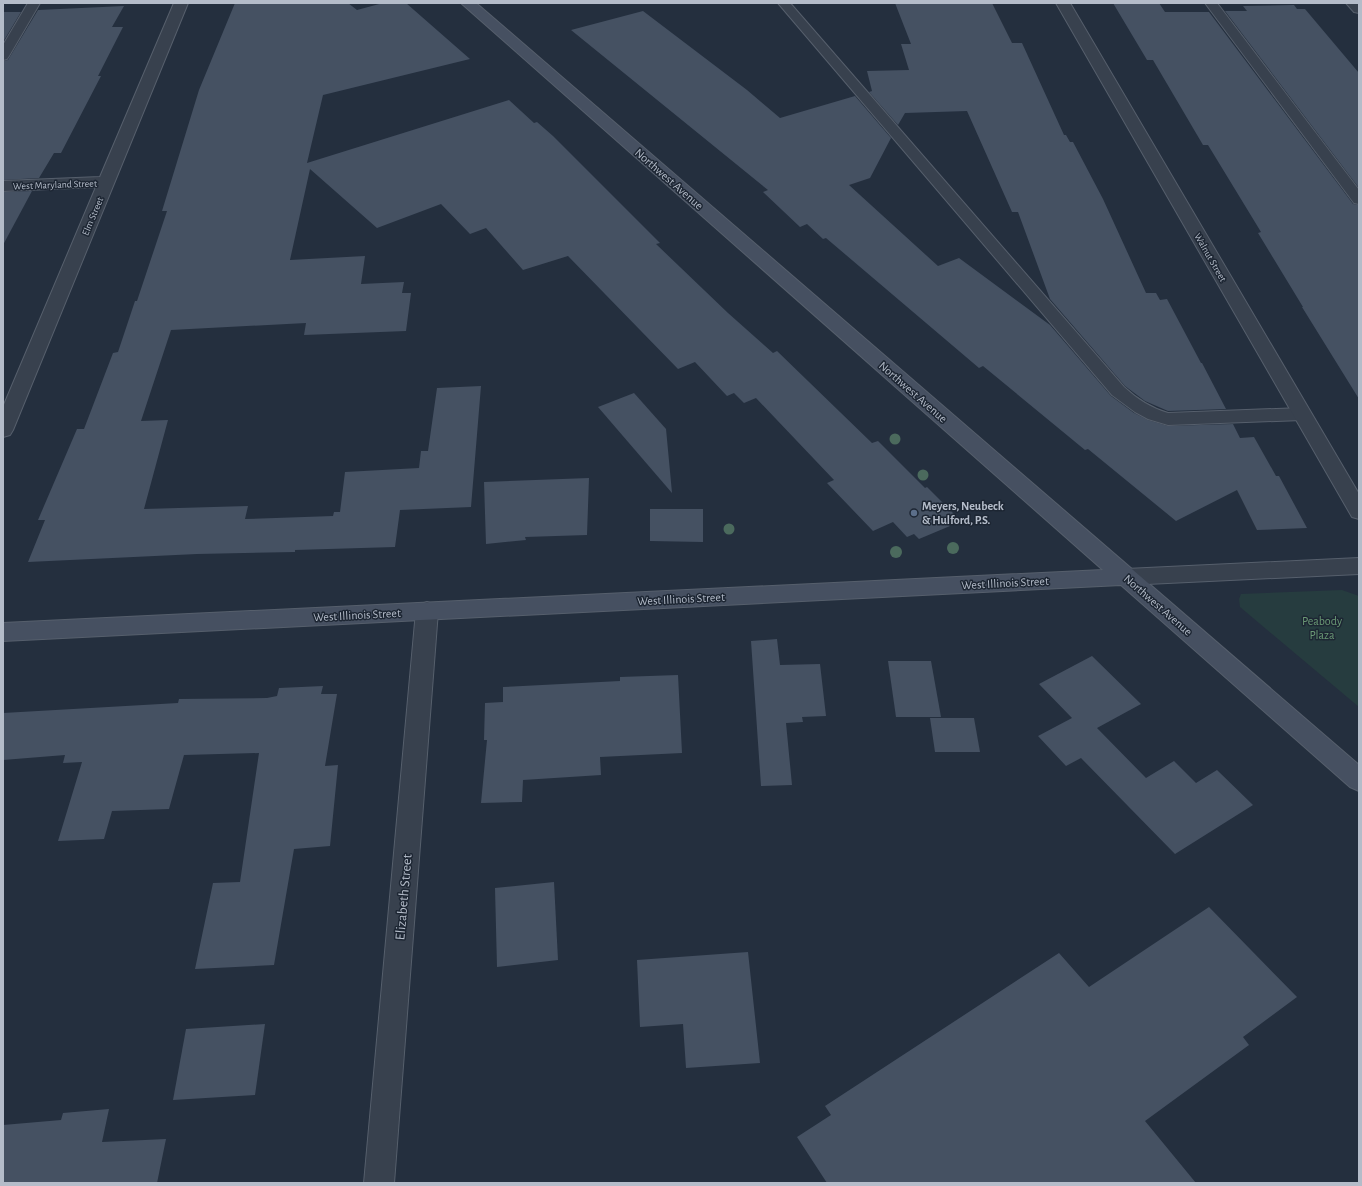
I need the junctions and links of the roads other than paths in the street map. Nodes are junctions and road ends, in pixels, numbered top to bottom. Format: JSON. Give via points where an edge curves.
{"nodes":[{"id":1,"x":34,"y":3,"type":"edge"},
{"id":2,"x":181,"y":3,"type":"edge"},
{"id":3,"x":468,"y":3,"type":"edge"},
{"id":4,"x":784,"y":3,"type":"edge"},
{"id":5,"x":1063,"y":3,"type":"edge"},
{"id":6,"x":1211,"y":3,"type":"edge"},
{"id":7,"x":1353,"y":3,"type":"edge"},
{"id":8,"x":1359,"y":9,"type":"edge"},
{"id":9,"x":3,"y":56,"type":"edge"},
{"id":10,"x":106,"y":182,"type":"junction"},
{"id":11,"x":3,"y":186,"type":"edge"},
{"id":12,"x":1359,"y":200,"type":"edge"},
{"id":13,"x":1302,"y":414,"type":"junction"},
{"id":14,"x":3,"y":430,"type":"edge"},
{"id":15,"x":1359,"y":512,"type":"edge"},
{"id":16,"x":1359,"y":566,"type":"edge"},
{"id":17,"x":1126,"y":577,"type":"junction"},
{"id":18,"x":427,"y":611,"type":"junction"},
{"id":19,"x":3,"y":632,"type":"edge"},
{"id":20,"x":1359,"y":780,"type":"edge"},
{"id":21,"x":379,"y":1183,"type":"edge"}],
"edges":[{"from":1,"to":9,"type":"lane"},
{"from":2,"to":10,"type":"street","name":"Elm Street"},
{"from":3,"to":17,"type":"street","name":"Northwest Avenue"},
{"from":4,"to":13,"type":"lane","via":[[1129,402],[1155,416],[1168,419]]},
{"from":5,"to":13,"type":"street","name":"Walnut Street"},
{"from":6,"to":12,"type":"lane"},
{"from":7,"to":8,"type":"street"},
{"from":10,"to":11,"type":"street","name":"West Maryland Street"},
{"from":10,"to":14,"type":"street","name":"Elm Street"},
{"from":13,"to":15,"type":"street","name":"Walnut Street"},
{"from":16,"to":17,"type":"street","name":"West Illinois Street"},
{"from":17,"to":18,"type":"street","name":"West Illinois Street"},
{"from":17,"to":20,"type":"street","name":"Northwest Avenue"},
{"from":18,"to":19,"type":"street","name":"West Illinois Street"},
{"from":18,"to":21,"type":"street","name":"Elizabeth Street"}]}
